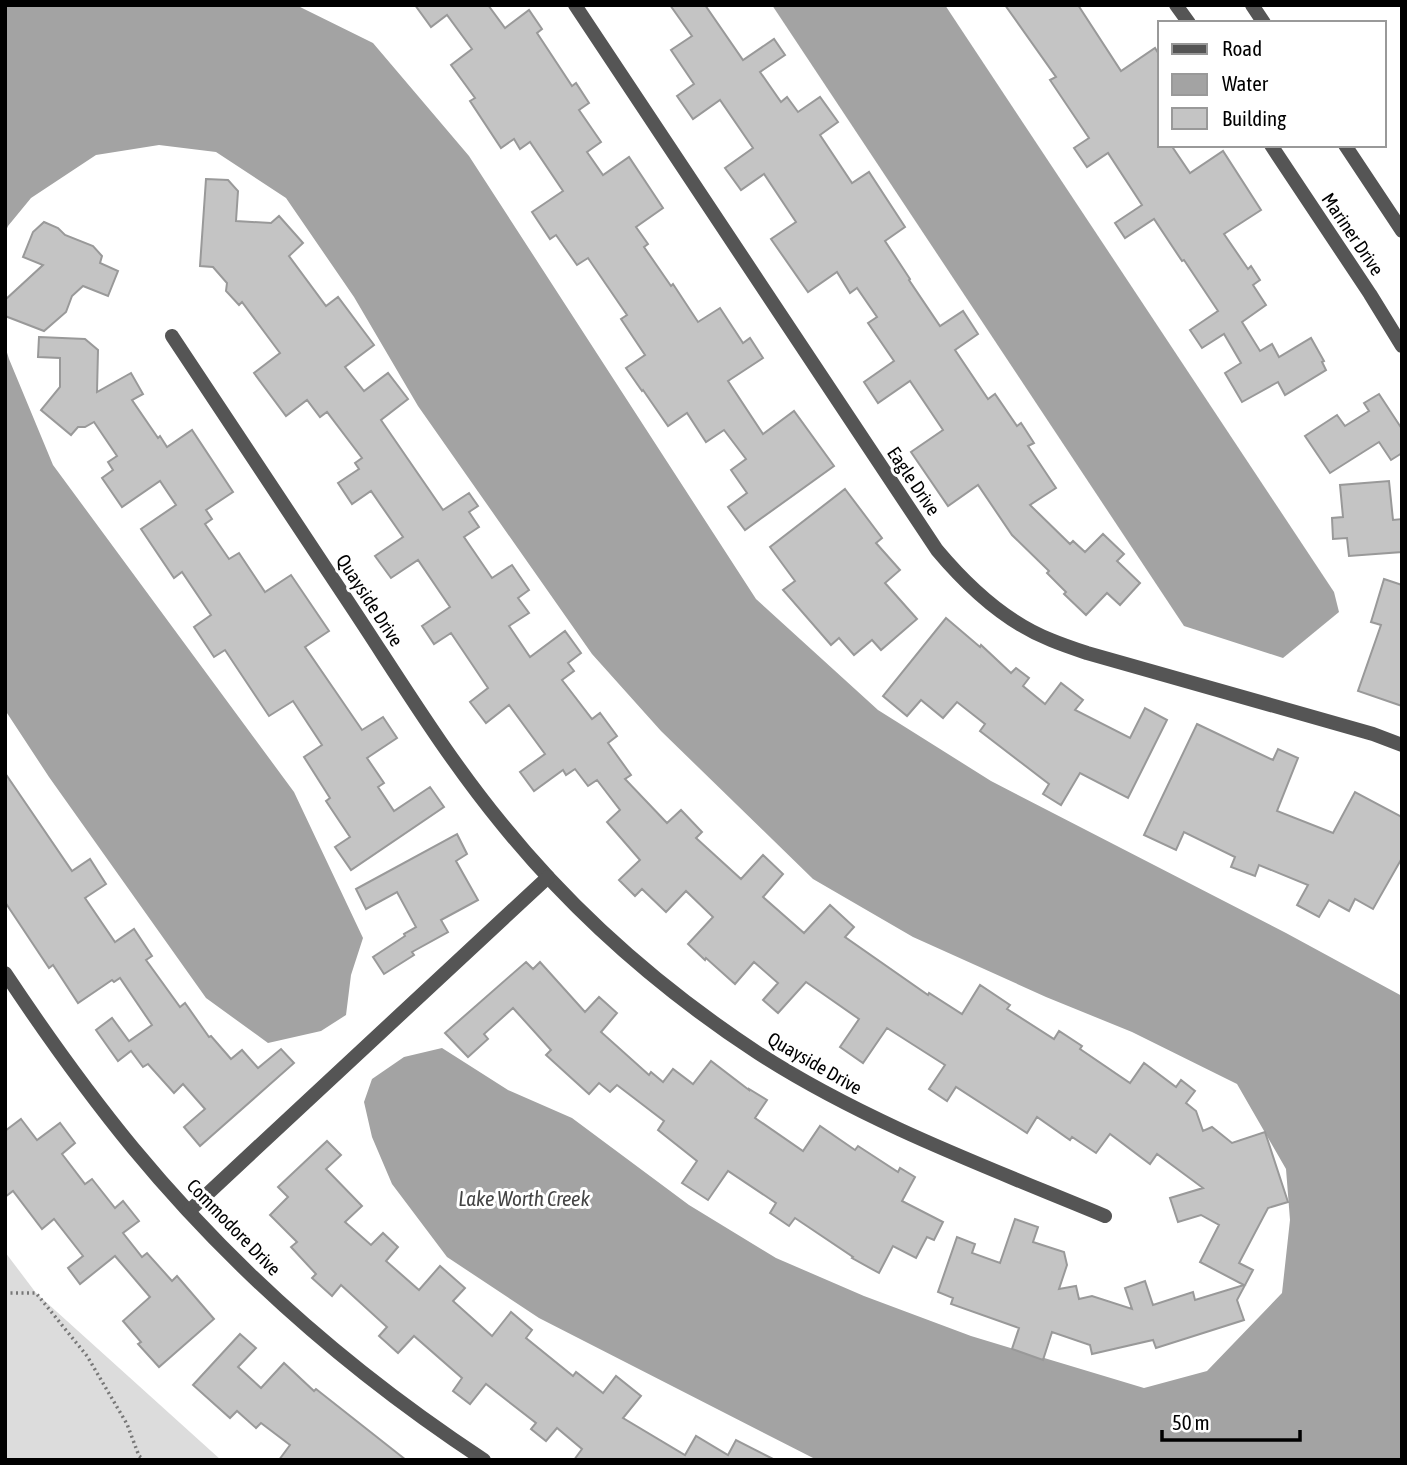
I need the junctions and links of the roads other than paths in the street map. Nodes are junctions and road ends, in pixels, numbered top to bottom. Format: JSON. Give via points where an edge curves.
{"nodes":[{"id":1,"x":575,"y":5,"type":"edge"},
{"id":2,"x":1176,"y":5,"type":"edge"},
{"id":3,"x":1252,"y":5,"type":"edge"},
{"id":4,"x":1188,"y":21,"type":"edge"},
{"id":5,"x":1263,"y":21,"type":"edge"},
{"id":6,"x":1272,"y":147,"type":"edge"},
{"id":7,"x":1346,"y":147,"type":"edge"},
{"id":8,"x":1402,"y":231,"type":"edge"},
{"id":9,"x":172,"y":336,"type":"dead end"},
{"id":10,"x":1402,"y":346,"type":"edge"},
{"id":11,"x":1402,"y":745,"type":"edge"},
{"id":12,"x":548,"y":877,"type":"junction"},
{"id":13,"x":5,"y":973,"type":"edge"},
{"id":14,"x":189,"y":1211,"type":"junction"},
{"id":15,"x":1105,"y":1216,"type":"dead end"},
{"id":16,"x":484,"y":1460,"type":"edge"}],
"edges":[{"from":1,"to":11,"type":"street","name":"Eagle Drive","via":[[937,550],[972,589],[1026,627],[1087,653]]},
{"from":2,"to":4,"type":"street"},
{"from":3,"to":5,"type":"street"},
{"from":6,"to":10,"type":"street","name":"Mariner Drive"},
{"from":7,"to":8,"type":"street"},
{"from":9,"to":12,"type":"street","name":"Quayside Drive","via":[[450,756]]},
{"from":12,"to":14,"type":"street"},
{"from":12,"to":15,"type":"street","name":"Quayside Drive","via":[[648,972],[771,1060],[864,1113]]},
{"from":13,"to":14,"type":"street","name":"Commodore Drive","via":[[82,1084]]},
{"from":14,"to":16,"type":"street","name":"Commodore Drive","via":[[322,1339]]}]}
